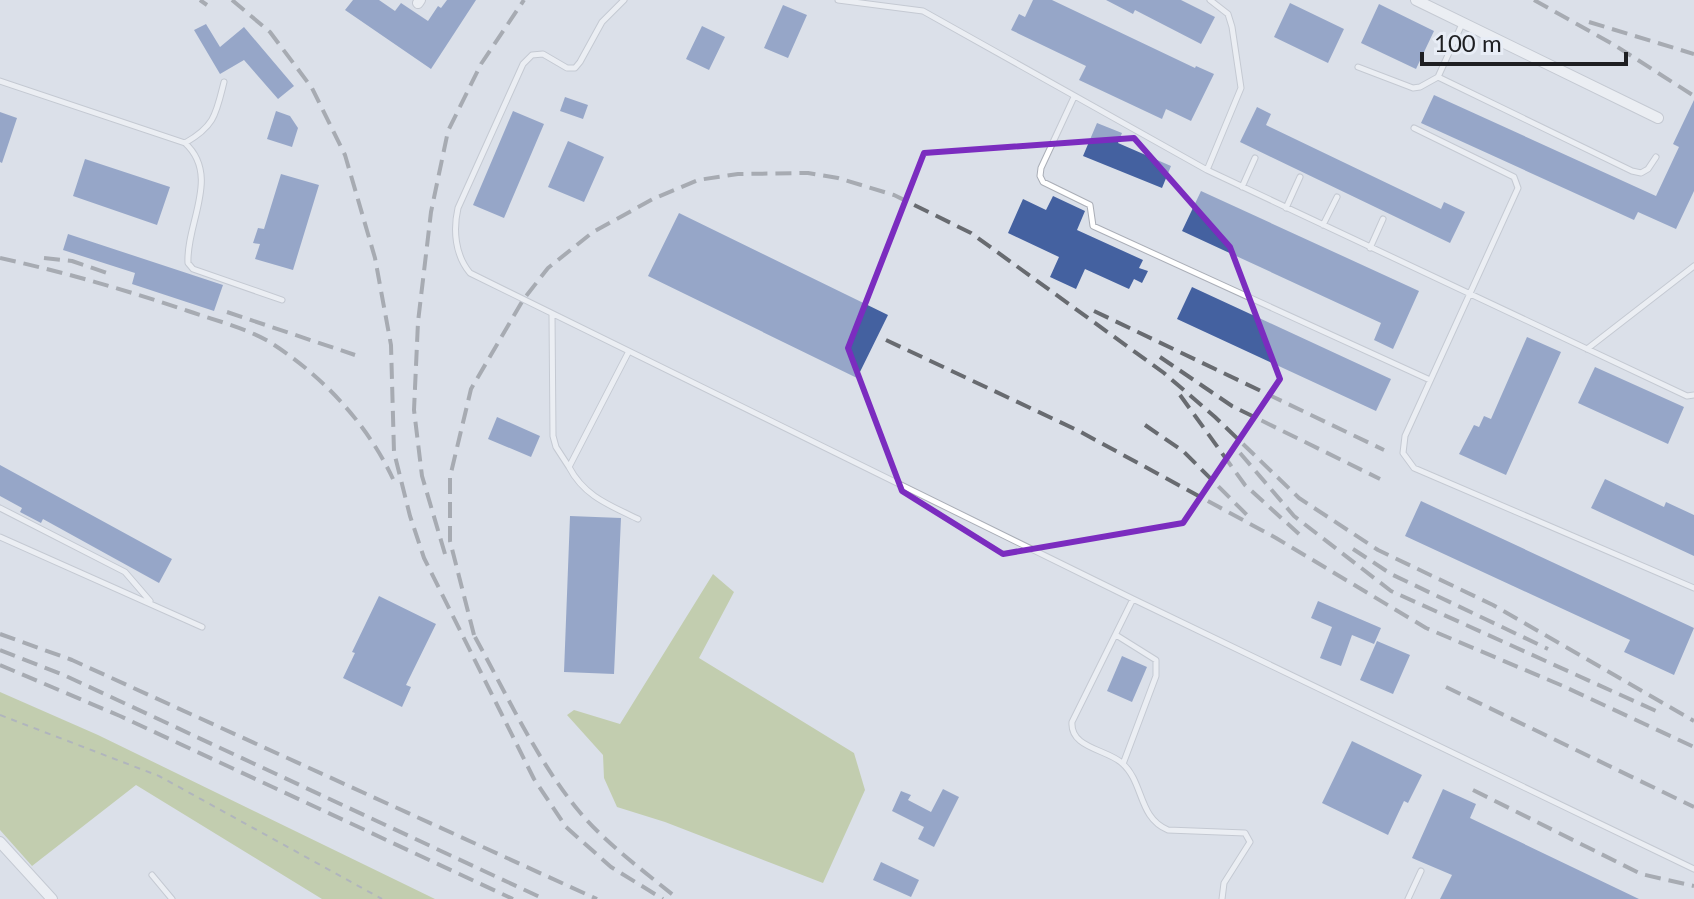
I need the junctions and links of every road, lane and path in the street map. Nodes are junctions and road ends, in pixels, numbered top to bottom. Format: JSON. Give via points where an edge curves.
{"nodes":[{"id":1,"x":624,"y":0,"type":"edge"},
{"id":2,"x":838,"y":0,"type":"edge"},
{"id":3,"x":1210,"y":0,"type":"edge"},
{"id":4,"x":1416,"y":0,"type":"edge"},
{"id":5,"x":1462,"y":23,"type":"junction"},
{"id":6,"x":1358,"y":67,"type":"dead end"},
{"id":7,"x":1438,"y":77,"type":"junction"},
{"id":8,"x":0,"y":81,"type":"edge"},
{"id":9,"x":224,"y":82,"type":"dead end"},
{"id":10,"x":1074,"y":97,"type":"junction"},
{"id":11,"x":1658,"y":118,"type":"dead end"},
{"id":12,"x":1414,"y":128,"type":"dead end"},
{"id":13,"x":185,"y":143,"type":"junction"},
{"id":14,"x":1656,"y":157,"type":"dead end"},
{"id":15,"x":1255,"y":158,"type":"dead end"},
{"id":16,"x":1207,"y":170,"type":"junction"},
{"id":17,"x":1300,"y":177,"type":"dead end"},
{"id":18,"x":1242,"y":187,"type":"junction"},
{"id":19,"x":1337,"y":197,"type":"dead end"},
{"id":20,"x":1286,"y":208,"type":"junction"},
{"id":21,"x":1383,"y":219,"type":"dead end"},
{"id":22,"x":1323,"y":225,"type":"junction"},
{"id":23,"x":1370,"y":248,"type":"junction"},
{"id":24,"x":1694,"y":266,"type":"edge"},
{"id":25,"x":1469,"y":294,"type":"junction"},
{"id":26,"x":282,"y":300,"type":"dead end"},
{"id":27,"x":552,"y":315,"type":"junction"},
{"id":28,"x":1587,"y":349,"type":"junction"},
{"id":29,"x":628,"y":353,"type":"junction"},
{"id":30,"x":1430,"y":380,"type":"junction"},
{"id":31,"x":1694,"y":395,"type":"edge"},
{"id":32,"x":569,"y":467,"type":"junction"},
{"id":33,"x":0,"y":508,"type":"edge"},
{"id":34,"x":638,"y":519,"type":"dead end"},
{"id":35,"x":0,"y":537,"type":"edge"},
{"id":36,"x":1694,"y":588,"type":"edge"},
{"id":37,"x":1133,"y":599,"type":"junction"},
{"id":38,"x":153,"y":605,"type":"junction"},
{"id":39,"x":202,"y":627,"type":"dead end"},
{"id":40,"x":1116,"y":635,"type":"junction"},
{"id":41,"x":0,"y":715,"type":"edge"},
{"id":42,"x":1123,"y":764,"type":"junction"},
{"id":43,"x":0,"y":842,"type":"edge"},
{"id":44,"x":1694,"y":869,"type":"edge"},
{"id":45,"x":1421,"y":871,"type":"dead end"},
{"id":46,"x":152,"y":875,"type":"dead end"},
{"id":47,"x":52,"y":899,"type":"edge"},
{"id":48,"x":172,"y":899,"type":"edge"},
{"id":49,"x":382,"y":899,"type":"edge"},
{"id":50,"x":1222,"y":899,"type":"edge"},
{"id":51,"x":1408,"y":899,"type":"edge"}],
"edges":[{"from":1,"to":27,"type":"lane","via":[[602,22],[575,68],[543,54],[532,55],[523,64],[458,208],[458,252],[470,273]]},
{"from":2,"to":10,"type":"lane","via":[[923,11]]},
{"from":3,"to":16,"type":"lane","via":[[1228,14],[1241,88]]},
{"from":4,"to":5,"type":"street"},
{"from":5,"to":7,"type":"lane"},
{"from":5,"to":11,"type":"street"},
{"from":6,"to":7,"type":"lane","via":[[1406,87],[1420,87]]},
{"from":7,"to":14,"type":"lane","via":[[1632,171],[1648,169]]},
{"from":8,"to":13,"type":"lane"},
{"from":9,"to":13,"type":"lane","via":[[206,131]]},
{"from":10,"to":16,"type":"lane"},
{"from":10,"to":30,"type":"lane","via":[[1040,176],[1090,205],[1096,229]]},
{"from":12,"to":25,"type":"lane","via":[[1518,182]]},
{"from":13,"to":26,"type":"lane","via":[[195,152],[202,192],[188,263]]},
{"from":15,"to":18,"type":"lane"},
{"from":16,"to":18,"type":"lane"},
{"from":17,"to":20,"type":"lane"},
{"from":18,"to":20,"type":"lane"},
{"from":19,"to":22,"type":"lane"},
{"from":20,"to":22,"type":"lane"},
{"from":21,"to":23,"type":"lane"},
{"from":22,"to":23,"type":"lane"},
{"from":23,"to":25,"type":"lane"},
{"from":24,"to":28,"type":"lane"},
{"from":25,"to":28,"type":"lane"},
{"from":25,"to":30,"type":"lane"},
{"from":27,"to":29,"type":"lane"},
{"from":27,"to":32,"type":"lane","via":[[553,436]]},
{"from":28,"to":31,"type":"lane"},
{"from":29,"to":32,"type":"lane"},
{"from":29,"to":37,"type":"lane"},
{"from":30,"to":36,"type":"lane","via":[[1405,436],[1403,453],[1414,468]]},
{"from":32,"to":34,"type":"lane","via":[[577,484],[595,498]]},
{"from":33,"to":38,"type":"lane","via":[[125,572]]},
{"from":35,"to":38,"type":"lane"},
{"from":37,"to":40,"type":"lane"},
{"from":37,"to":44,"type":"lane"},
{"from":38,"to":39,"type":"lane"},
{"from":40,"to":42,"type":"lane","via":[[1156,660],[1156,676]]},
{"from":40,"to":42,"type":"lane","via":[[1071,730]]},
{"from":41,"to":49,"type":"path","via":[[159,776]]},
{"from":42,"to":50,"type":"lane","via":[[1157,826],[1249,836],[1224,883]]},
{"from":43,"to":47,"type":"street"},
{"from":45,"to":51,"type":"lane"},
{"from":46,"to":48,"type":"lane"}]}
